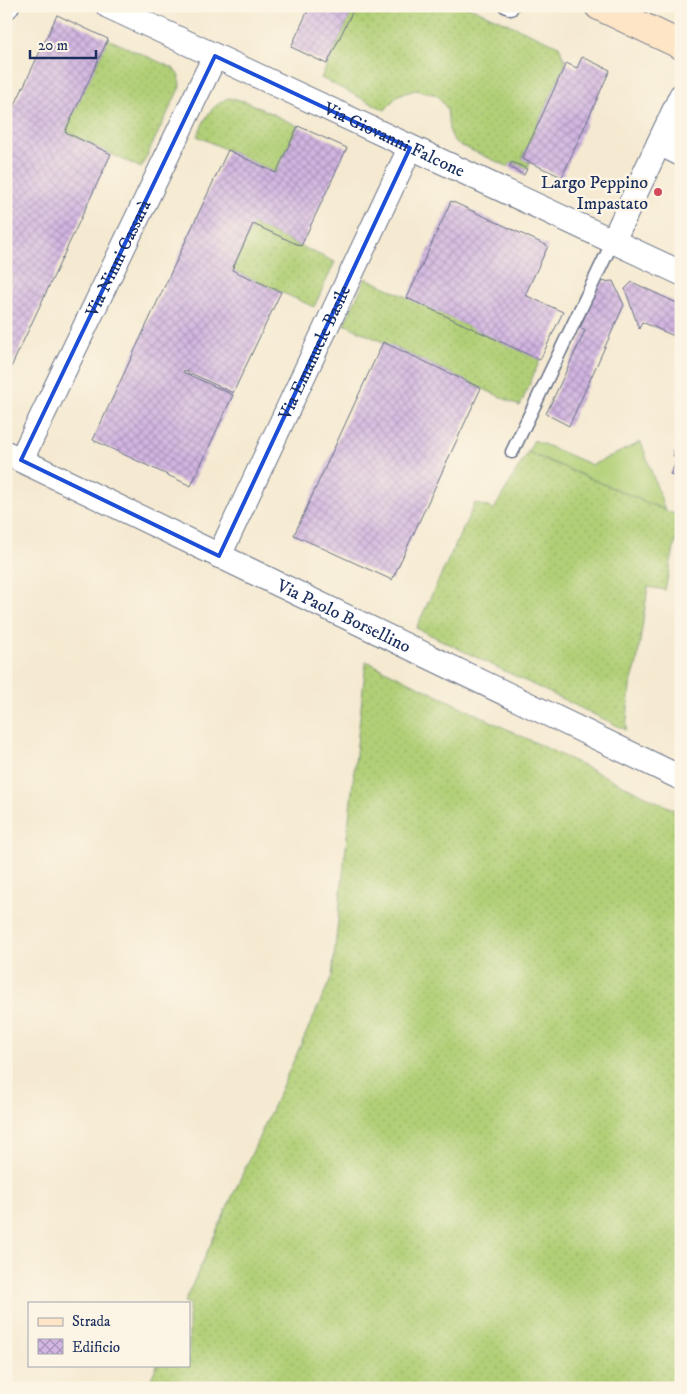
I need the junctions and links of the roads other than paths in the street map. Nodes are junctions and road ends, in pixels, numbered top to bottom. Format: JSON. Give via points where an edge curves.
{"nodes":[{"id":1,"x":108,"y":6,"type":"edge"},
{"id":2,"x":505,"y":6,"type":"edge"},
{"id":3,"x":512,"y":6,"type":"edge"},
{"id":4,"x":599,"y":6,"type":"edge"},
{"id":5,"x":681,"y":45,"type":"edge"},
{"id":6,"x":215,"y":56,"type":"junction"},
{"id":7,"x":681,"y":96,"type":"edge"},
{"id":8,"x":658,"y":143,"type":"junction"},
{"id":9,"x":410,"y":148,"type":"junction"},
{"id":10,"x":681,"y":154,"type":"edge"},
{"id":11,"x":613,"y":242,"type":"junction"},
{"id":12,"x":681,"y":274,"type":"edge"},
{"id":13,"x":512,"y":452,"type":"dead end"},
{"id":14,"x":14,"y":456,"type":"edge"},
{"id":15,"x":219,"y":556,"type":"junction"},
{"id":16,"x":681,"y":778,"type":"edge"}],
"edges":[{"from":1,"to":6,"type":"street","name":"Via Giovanni Falcone"},
{"from":2,"to":3,"type":"lane","via":[[511,9]]},
{"from":4,"to":5,"type":"main road"},
{"from":6,"to":9,"type":"street","name":"Via Giovanni Falcone"},
{"from":6,"to":14,"type":"street","name":"Via Ninni Cassarà"},
{"from":7,"to":8,"type":"street"},
{"from":8,"to":10,"type":"street"},
{"from":8,"to":11,"type":"street"},
{"from":9,"to":11,"type":"street","name":"Via Giovanni Falcone"},
{"from":9,"to":15,"type":"street","name":"Via Emanuele Basile"},
{"from":11,"to":12,"type":"street","name":"Via Giovanni Falcone"},
{"from":11,"to":13,"type":"lane"},
{"from":14,"to":15,"type":"street","name":"Via Paolo Borsellino"},
{"from":15,"to":16,"type":"street","name":"Via Paolo Borsellino"}]}
